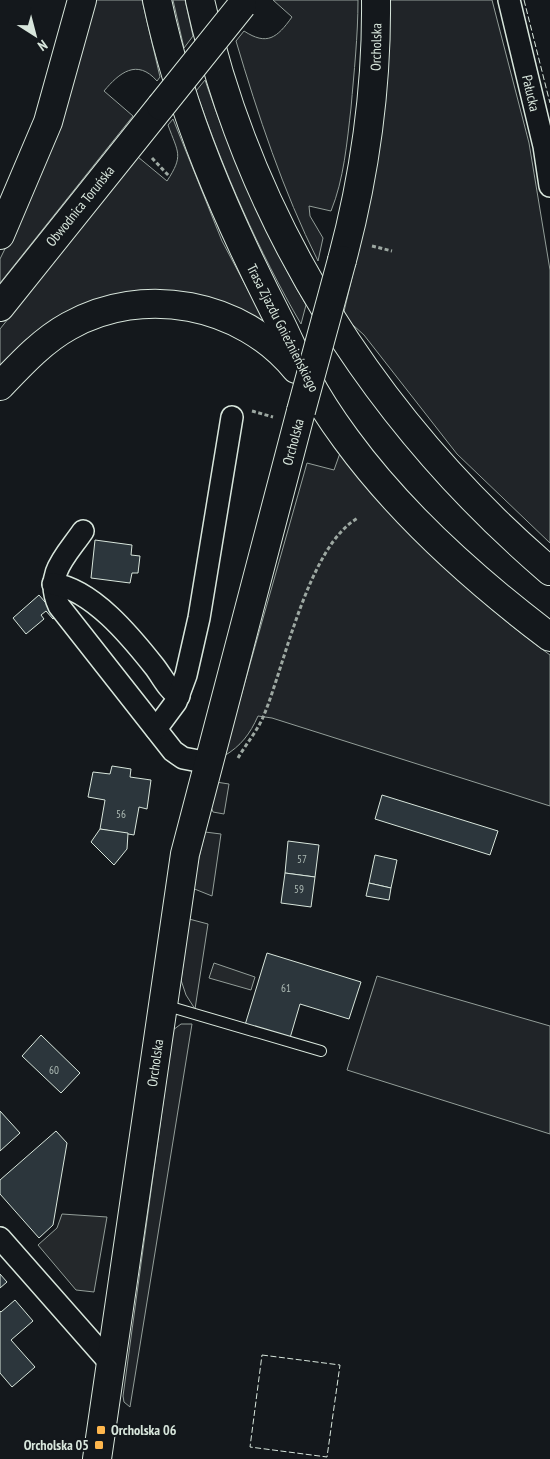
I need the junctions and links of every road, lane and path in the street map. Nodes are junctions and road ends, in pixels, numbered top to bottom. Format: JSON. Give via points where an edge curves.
{"nodes":[{"id":1,"x":82,"y":0,"type":"edge"},
{"id":2,"x":157,"y":0,"type":"edge"},
{"id":3,"x":200,"y":0,"type":"edge"},
{"id":4,"x":376,"y":0,"type":"edge"},
{"id":5,"x":509,"y":0,"type":"edge"},
{"id":6,"x":244,"y":2,"type":"edge"},
{"id":7,"x":148,"y":155,"type":"dead end"},
{"id":8,"x":169,"y":176,"type":"dead end"},
{"id":9,"x":550,"y":186,"type":"edge"},
{"id":10,"x":0,"y":235,"type":"edge"},
{"id":11,"x":369,"y":246,"type":"dead end"},
{"id":12,"x":392,"y":251,"type":"dead end"},
{"id":13,"x":0,"y":307,"type":"edge"},
{"id":14,"x":0,"y":386,"type":"edge"},
{"id":15,"x":301,"y":410,"type":"junction"},
{"id":16,"x":240,"y":413,"type":"joint"},
{"id":17,"x":358,"y":518,"type":"dead end"},
{"id":18,"x":83,"y":532,"type":"dead end"},
{"id":19,"x":550,"y":571,"type":"edge"},
{"id":20,"x":53,"y":584,"type":"junction"},
{"id":21,"x":550,"y":637,"type":"edge"},
{"id":22,"x":179,"y":696,"type":"junction"},
{"id":23,"x":156,"y":729,"type":"junction"},
{"id":24,"x":236,"y":761,"type":"dead end"},
{"id":25,"x":208,"y":764,"type":"junction"},
{"id":26,"x":163,"y":1005,"type":"junction"},
{"id":27,"x":321,"y":1051,"type":"dead end"},
{"id":28,"x":0,"y":1238,"type":"edge"},
{"id":29,"x":111,"y":1364,"type":"junction"},
{"id":30,"x":97,"y":1459,"type":"edge"}],
"edges":[{"from":1,"to":10,"type":"main road","via":[[48,122]]},
{"from":2,"to":15,"type":"main road","name":"Trasa Zjazdu Gnieźnieńskiego","via":[[180,88],[209,170],[306,378]]},
{"from":3,"to":19,"type":"main road","via":[[245,148],[287,241],[341,337],[435,458],[492,519]]},
{"from":4,"to":15,"type":"main road","name":"Orcholska","bridge":true,"via":[[377,52],[373,103],[353,220]]},
{"from":5,"to":9,"type":"street","name":"Pałucka","via":[[544,146]]},
{"from":6,"to":13,"type":"main road","name":"Obwodnica Toruńska","bridge":true},
{"from":7,"to":8,"type":"path"},
{"from":11,"to":12,"type":"path"},
{"from":14,"to":15,"type":"main road","via":[[39,347],[69,326],[122,306],[160,303],[201,309],[227,318],[282,354]]},
{"from":15,"to":16,"type":"path"},
{"from":15,"to":21,"type":"main road","name":"Trasa Zjazdu Gnieźnieńskiego","via":[[364,461],[420,523],[481,580]]},
{"from":15,"to":25,"type":"main road","name":"Orcholska"},
{"from":16,"to":22,"type":"street","via":[[199,618]]},
{"from":17,"to":24,"type":"path","via":[[346,525],[332,541],[303,601],[263,717]]},
{"from":18,"to":20,"type":"street","via":[[57,569]]},
{"from":20,"to":22,"type":"street","via":[[71,589],[111,618]]},
{"from":20,"to":23,"type":"street","via":[[59,606]]},
{"from":22,"to":23,"type":"street"},
{"from":23,"to":25,"type":"street","via":[[178,756]]},
{"from":25,"to":26,"type":"main road","name":"Orcholska","via":[[185,854]]},
{"from":26,"to":27,"type":"lane"},
{"from":26,"to":29,"type":"main road","name":"Orcholska"},
{"from":28,"to":29,"type":"street"},
{"from":29,"to":30,"type":"main road","name":"Orcholska"}]}
